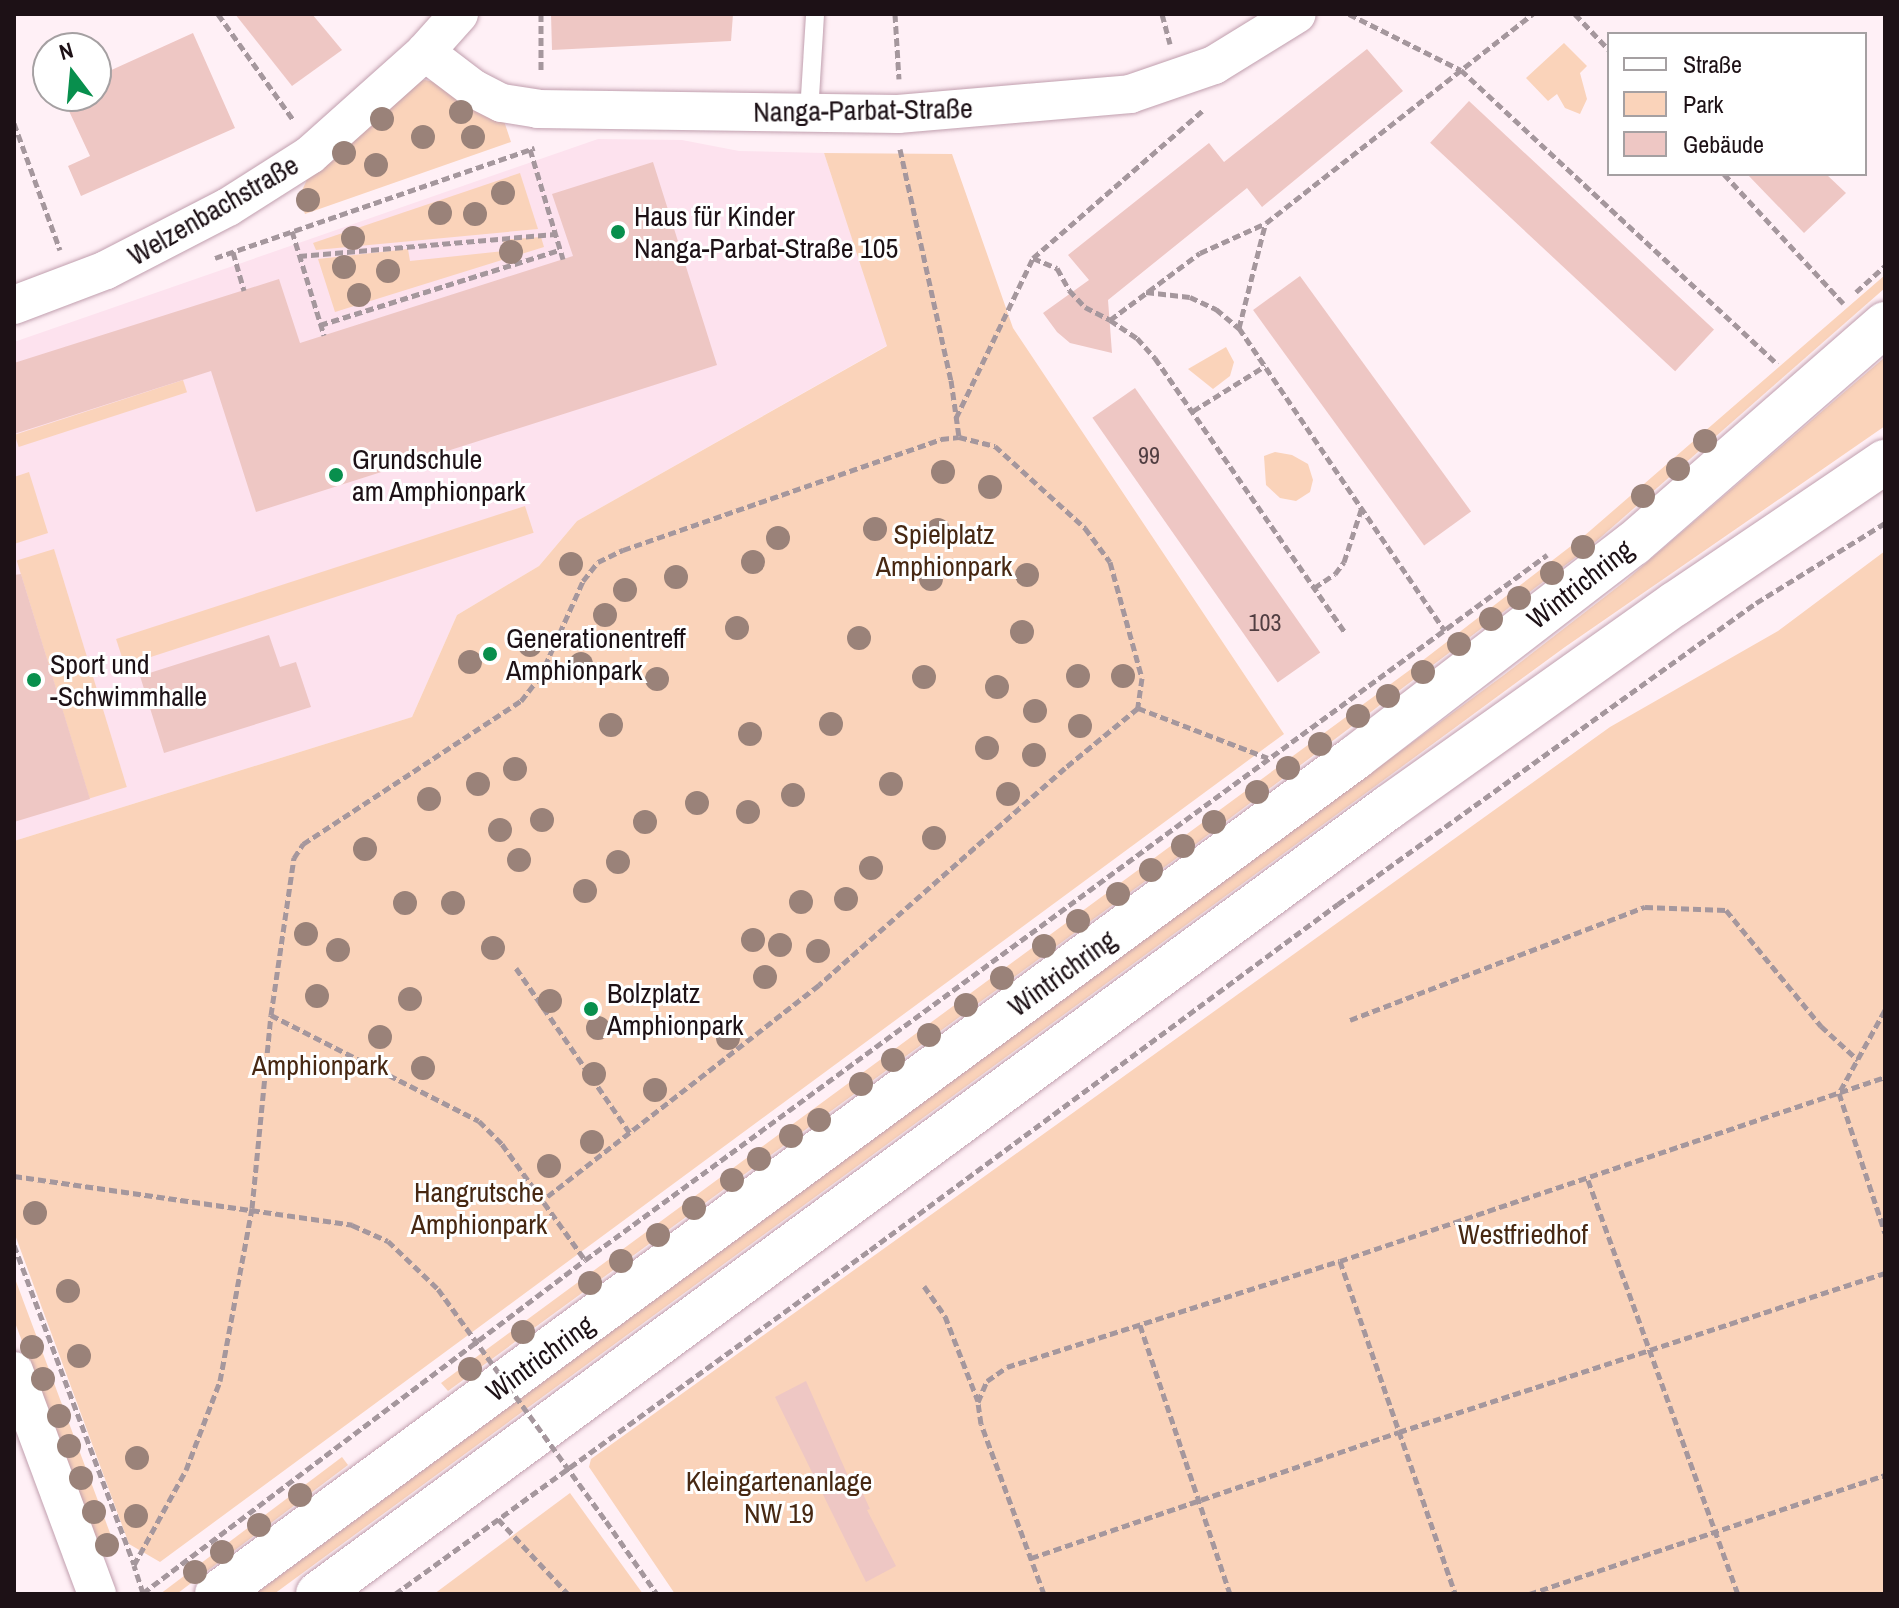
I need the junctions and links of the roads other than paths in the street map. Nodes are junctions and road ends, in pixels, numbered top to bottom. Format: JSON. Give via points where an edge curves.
{"nodes":[{"id":1,"x":459,"y":14,"type":"edge"},
{"id":2,"x":815,"y":14,"type":"edge"},
{"id":3,"x":1297,"y":14,"type":"edge"},
{"id":4,"x":425,"y":52,"type":"junction"},
{"id":5,"x":809,"y":113,"type":"junction"},
{"id":6,"x":14,"y":305,"type":"edge"},
{"id":7,"x":1885,"y":324,"type":"edge"},
{"id":8,"x":1885,"y":462,"type":"edge"},
{"id":9,"x":14,"y":1371,"type":"edge"},
{"id":10,"x":97,"y":1594,"type":"edge"},
{"id":11,"x":217,"y":1594,"type":"edge"},
{"id":12,"x":318,"y":1594,"type":"edge"}],
"edges":[{"from":1,"to":4,"type":"street","name":"Welzenbachstraße"},
{"from":2,"to":5,"type":"lane"},
{"from":3,"to":5,"type":"street","name":"Nanga-Parbat-Straße","via":[[1214,65],[1130,94],[979,110],[898,127]]},
{"from":4,"to":5,"type":"street","name":"Nanga-Parbat-Straße","via":[[474,89],[538,109]]},
{"from":4,"to":6,"type":"street","name":"Welzenbachstraße","via":[[296,136],[228,207],[106,270]]},
{"from":7,"to":11,"type":"main road","name":"Wintrichring","via":[[1633,544],[1356,757]]},
{"from":8,"to":12,"type":"main road","name":"Wintrichring","via":[[1389,807]]},
{"from":9,"to":10,"type":"street"}]}
